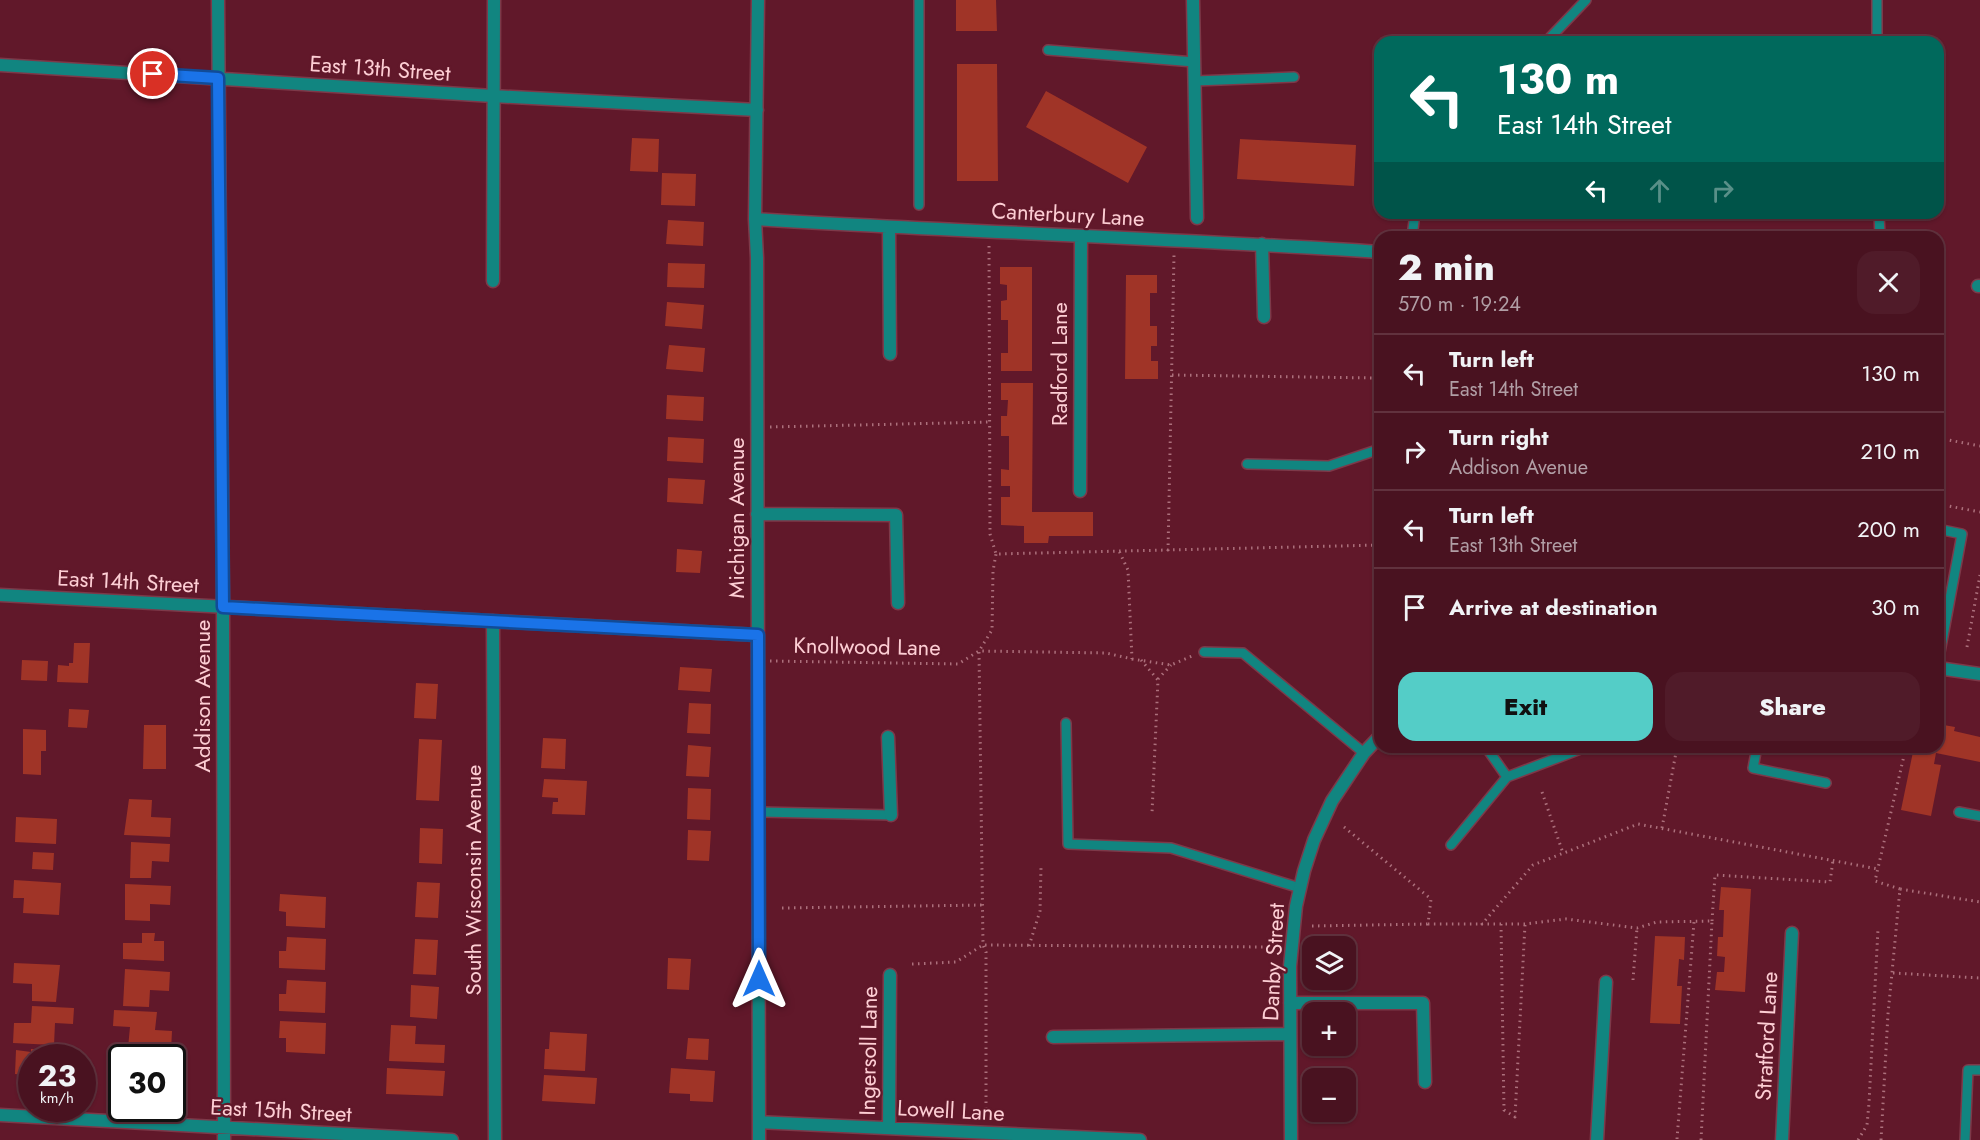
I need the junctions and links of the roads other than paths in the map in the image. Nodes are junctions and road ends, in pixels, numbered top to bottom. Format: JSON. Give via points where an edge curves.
{"nodes":[{"id":1,"x":218,"y":0,"type":"edge"},
{"id":2,"x":494,"y":0,"type":"edge"},
{"id":3,"x":758,"y":0,"type":"edge"},
{"id":4,"x":919,"y":0,"type":"edge"},
{"id":5,"x":1193,"y":0,"type":"edge"},
{"id":6,"x":1587,"y":0,"type":"edge"},
{"id":7,"x":1877,"y":0,"type":"edge"},
{"id":8,"x":1552,"y":36,"type":"edge"},
{"id":9,"x":1877,"y":36,"type":"edge"},
{"id":10,"x":1048,"y":50,"type":"dead end"},
{"id":11,"x":1194,"y":62,"type":"junction"},
{"id":12,"x":0,"y":65,"type":"edge"},
{"id":13,"x":1294,"y":77,"type":"dead end"},
{"id":14,"x":218,"y":78,"type":"junction"},
{"id":15,"x":1195,"y":81,"type":"junction"},
{"id":16,"x":493,"y":96,"type":"junction"},
{"id":17,"x":756,"y":110,"type":"junction"},
{"id":18,"x":919,"y":205,"type":"dead end"},
{"id":19,"x":1197,"y":218,"type":"dead end"},
{"id":20,"x":755,"y":219,"type":"junction"},
{"id":21,"x":1414,"y":219,"type":"edge"},
{"id":22,"x":889,"y":227,"type":"junction"},
{"id":23,"x":1413,"y":229,"type":"dead end"},
{"id":24,"x":1081,"y":236,"type":"junction"},
{"id":25,"x":1262,"y":244,"type":"junction"},
{"id":26,"x":1374,"y":252,"type":"edge"},
{"id":27,"x":493,"y":281,"type":"dead end"},
{"id":28,"x":1264,"y":317,"type":"dead end"},
{"id":29,"x":890,"y":354,"type":"dead end"},
{"id":30,"x":1374,"y":451,"type":"edge"},
{"id":31,"x":1247,"y":464,"type":"dead end"},
{"id":32,"x":1080,"y":491,"type":"dead end"},
{"id":33,"x":757,"y":514,"type":"junction"},
{"id":34,"x":1944,"y":530,"type":"edge"},
{"id":35,"x":0,"y":595,"type":"edge"},
{"id":36,"x":898,"y":603,"type":"dead end"},
{"id":37,"x":223,"y":607,"type":"junction"},
{"id":38,"x":493,"y":621,"type":"junction"},
{"id":39,"x":1944,"y":631,"type":"edge"},
{"id":40,"x":758,"y":635,"type":"junction"},
{"id":41,"x":1204,"y":652,"type":"dead end"},
{"id":42,"x":1944,"y":669,"type":"edge"},
{"id":43,"x":1980,"y":674,"type":"edge"},
{"id":44,"x":1066,"y":723,"type":"dead end"},
{"id":45,"x":888,"y":737,"type":"dead end"},
{"id":46,"x":1374,"y":742,"type":"edge"},
{"id":47,"x":1364,"y":753,"type":"junction"},
{"id":48,"x":1490,"y":753,"type":"edge"},
{"id":49,"x":1570,"y":753,"type":"edge"},
{"id":50,"x":1756,"y":753,"type":"edge"},
{"id":51,"x":1507,"y":777,"type":"junction"},
{"id":52,"x":1826,"y":783,"type":"dead end"},
{"id":53,"x":758,"y":812,"type":"junction"},
{"id":54,"x":1959,"y":812,"type":"dead end"},
{"id":55,"x":891,"y":814,"type":"joint"},
{"id":56,"x":1980,"y":816,"type":"edge"},
{"id":57,"x":1451,"y":845,"type":"dead end"},
{"id":58,"x":1300,"y":888,"type":"junction"},
{"id":59,"x":1792,"y":933,"type":"dead end"},
{"id":60,"x":890,"y":975,"type":"dead end"},
{"id":61,"x":1606,"y":982,"type":"dead end"},
{"id":62,"x":1290,"y":1003,"type":"junction"},
{"id":63,"x":1290,"y":1034,"type":"junction"},
{"id":64,"x":1053,"y":1037,"type":"dead end"},
{"id":65,"x":1980,"y":1070,"type":"edge"},
{"id":66,"x":1425,"y":1082,"type":"dead end"},
{"id":67,"x":0,"y":1115,"type":"edge"},
{"id":68,"x":759,"y":1122,"type":"junction"},
{"id":69,"x":889,"y":1128,"type":"junction"},
{"id":70,"x":224,"y":1134,"type":"edge"},
{"id":71,"x":452,"y":1140,"type":"edge"},
{"id":72,"x":495,"y":1140,"type":"edge"},
{"id":73,"x":759,"y":1140,"type":"edge"},
{"id":74,"x":1140,"y":1140,"type":"edge"},
{"id":75,"x":1291,"y":1140,"type":"edge"},
{"id":76,"x":1597,"y":1140,"type":"edge"},
{"id":77,"x":1782,"y":1140,"type":"edge"},
{"id":78,"x":1965,"y":1140,"type":"edge"}],
"edges":[{"from":1,"to":14,"type":"street","name":"Addison Avenue"},
{"from":2,"to":16,"type":"street"},
{"from":3,"to":17,"type":"street","name":"Michigan Avenue"},
{"from":4,"to":18,"type":"lane"},
{"from":5,"to":11,"type":"street"},
{"from":6,"to":8,"type":"lane"},
{"from":7,"to":9,"type":"lane"},
{"from":10,"to":11,"type":"lane"},
{"from":11,"to":15,"type":"street"},
{"from":12,"to":14,"type":"street","name":"East 13th Street"},
{"from":13,"to":15,"type":"lane"},
{"from":14,"to":16,"type":"street","name":"East 13th Street"},
{"from":14,"to":37,"type":"street","name":"Addison Avenue"},
{"from":15,"to":19,"type":"street"},
{"from":16,"to":17,"type":"street","name":"East 13th Street"},
{"from":16,"to":27,"type":"street"},
{"from":17,"to":20,"type":"street","name":"Michigan Avenue"},
{"from":20,"to":22,"type":"street","name":"Canterbury Lane"},
{"from":20,"to":33,"type":"street","name":"Michigan Avenue"},
{"from":21,"to":23,"type":"lane"},
{"from":22,"to":24,"type":"street","name":"Canterbury Lane"},
{"from":22,"to":29,"type":"street"},
{"from":24,"to":25,"type":"street","name":"Canterbury Lane"},
{"from":24,"to":32,"type":"street","name":"Radford Lane"},
{"from":25,"to":26,"type":"street","name":"Canterbury Lane"},
{"from":25,"to":28,"type":"street"},
{"from":30,"to":31,"type":"lane","via":[[1329,466]]},
{"from":33,"to":36,"type":"street","via":[[896,515]]},
{"from":33,"to":40,"type":"street","name":"Michigan Avenue"},
{"from":34,"to":39,"type":"lane","via":[[1962,534]]},
{"from":35,"to":37,"type":"street","name":"East 14th Street"},
{"from":37,"to":38,"type":"street","name":"East 14th Street"},
{"from":37,"to":70,"type":"street","name":"Addison Avenue"},
{"from":38,"to":40,"type":"street","name":"East 14th Street"},
{"from":38,"to":72,"type":"street","name":"South Wisconsin Avenue"},
{"from":40,"to":53,"type":"street","name":"Michigan Avenue"},
{"from":41,"to":47,"type":"lane","via":[[1243,653]]},
{"from":42,"to":43,"type":"street"},
{"from":44,"to":58,"type":"lane","via":[[1068,844],[1171,848]]},
{"from":45,"to":55,"type":"street"},
{"from":46,"to":47,"type":"street","name":"Danby Street"},
{"from":47,"to":58,"type":"street","name":"Danby Street","via":[[1332,801],[1314,840]]},
{"from":48,"to":51,"type":"lane"},
{"from":49,"to":51,"type":"lane"},
{"from":50,"to":52,"type":"lane","via":[[1753,768]]},
{"from":51,"to":57,"type":"lane"},
{"from":53,"to":55,"type":"lane"},
{"from":53,"to":68,"type":"street","name":"Michigan Avenue"},
{"from":54,"to":56,"type":"lane"},
{"from":58,"to":62,"type":"street","name":"Danby Street","via":[[1292,934]]},
{"from":59,"to":77,"type":"street","name":"Stratford Lane"},
{"from":60,"to":69,"type":"street","name":"Ingersoll Lane"},
{"from":61,"to":76,"type":"street"},
{"from":62,"to":63,"type":"street","name":"Danby Street"},
{"from":62,"to":66,"type":"street","via":[[1423,1003]]},
{"from":63,"to":64,"type":"street"},
{"from":63,"to":75,"type":"street","name":"Danby Street"},
{"from":65,"to":78,"type":"lane","via":[[1968,1070]]},
{"from":67,"to":70,"type":"street","name":"East 15th Street"},
{"from":68,"to":69,"type":"street","name":"Lowell Lane"},
{"from":68,"to":73,"type":"street","name":"Michigan Avenue"},
{"from":69,"to":74,"type":"street","name":"Lowell Lane"},
{"from":70,"to":71,"type":"street","name":"East 15th Street"}]}
